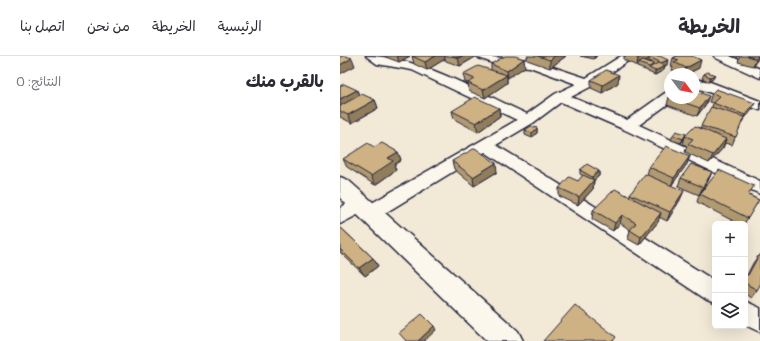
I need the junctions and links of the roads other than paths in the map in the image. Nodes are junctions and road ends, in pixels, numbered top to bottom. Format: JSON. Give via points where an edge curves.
{"nodes":[{"id":1,"x":372,"y":56,"type":"edge"},
{"id":2,"x":482,"y":56,"type":"edge"},
{"id":3,"x":629,"y":56,"type":"edge"},
{"id":4,"x":720,"y":56,"type":"edge"},
{"id":5,"x":760,"y":74,"type":"edge"},
{"id":6,"x":587,"y":83,"type":"junction"},
{"id":7,"x":700,"y":84,"type":"edge"},
{"id":8,"x":560,"y":97,"type":"junction"},
{"id":9,"x":664,"y":100,"type":"edge"},
{"id":10,"x":760,"y":106,"type":"edge"},
{"id":11,"x":528,"y":120,"type":"junction"},
{"id":12,"x":628,"y":126,"type":"junction"},
{"id":13,"x":486,"y":146,"type":"junction"},
{"id":14,"x":340,"y":184,"type":"edge"},
{"id":15,"x":760,"y":188,"type":"edge"},
{"id":16,"x":366,"y":209,"type":"junction"},
{"id":17,"x":340,"y":217,"type":"edge"},
{"id":18,"x":712,"y":291,"type":"edge"},
{"id":19,"x":748,"y":314,"type":"edge"},
{"id":20,"x":760,"y":321,"type":"edge"},
{"id":21,"x":508,"y":341,"type":"edge"}],
"edges":[{"from":1,"to":11,"type":"street","via":[[387,62],[416,63]]},
{"from":2,"to":6,"type":"street","via":[[524,62]]},
{"from":3,"to":6,"type":"street"},
{"from":4,"to":5,"type":"street"},
{"from":6,"to":8,"type":"street"},
{"from":7,"to":10,"type":"street"},
{"from":8,"to":11,"type":"street"},
{"from":8,"to":12,"type":"street"},
{"from":9,"to":12,"type":"street"},
{"from":11,"to":13,"type":"street"},
{"from":12,"to":15,"type":"street"},
{"from":13,"to":16,"type":"street"},
{"from":13,"to":18,"type":"street"},
{"from":14,"to":16,"type":"main road"},
{"from":16,"to":17,"type":"street"},
{"from":16,"to":21,"type":"main road"},
{"from":19,"to":20,"type":"street"}]}
